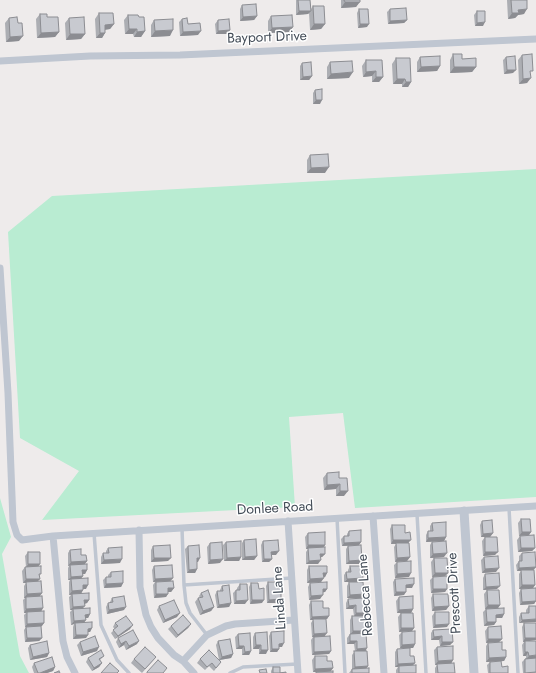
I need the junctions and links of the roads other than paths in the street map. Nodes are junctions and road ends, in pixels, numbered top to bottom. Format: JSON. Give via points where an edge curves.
{"nodes":[{"id":1,"x":536,"y":40,"type":"edge"},
{"id":2,"x":0,"y":61,"type":"edge"},
{"id":3,"x":0,"y":268,"type":"edge"},
{"id":4,"x":536,"y":506,"type":"edge"},
{"id":5,"x":509,"y":508,"type":"junction"},
{"id":6,"x":464,"y":511,"type":"junction"},
{"id":7,"x":417,"y":514,"type":"junction"},
{"id":8,"x":373,"y":516,"type":"junction"},
{"id":9,"x":338,"y":518,"type":"junction"},
{"id":10,"x":288,"y":521,"type":"junction"},
{"id":11,"x":182,"y":528,"type":"junction"},
{"id":12,"x":139,"y":530,"type":"junction"},
{"id":13,"x":94,"y":533,"type":"junction"},
{"id":14,"x":53,"y":536,"type":"junction"},
{"id":15,"x":292,"y":578,"type":"junction"},
{"id":16,"x":184,"y":585,"type":"junction"},
{"id":17,"x":294,"y":620,"type":"junction"},
{"id":18,"x":207,"y":635,"type":"junction"},
{"id":19,"x":182,"y":661,"type":"junction"},
{"id":20,"x":298,"y":664,"type":"junction"},
{"id":21,"x":75,"y":673,"type":"edge"},
{"id":22,"x":129,"y":673,"type":"edge"},
{"id":23,"x":194,"y":673,"type":"edge"},
{"id":24,"x":230,"y":673,"type":"edge"},
{"id":25,"x":298,"y":673,"type":"edge"},
{"id":26,"x":345,"y":673,"type":"edge"},
{"id":27,"x":384,"y":673,"type":"edge"},
{"id":28,"x":426,"y":673,"type":"edge"},
{"id":29,"x":474,"y":673,"type":"edge"},
{"id":30,"x":518,"y":673,"type":"edge"}],
"edges":[{"from":1,"to":2,"type":"street","name":"Bayport Drive"},
{"from":3,"to":14,"type":"street","name":"Donlee Road","via":[[13,522],[17,535],[22,540]]},
{"from":4,"to":5,"type":"street","name":"Donlee Road"},
{"from":5,"to":6,"type":"street","name":"Donlee Road"},
{"from":5,"to":30,"type":"lane"},
{"from":6,"to":7,"type":"street","name":"Donlee Road"},
{"from":6,"to":29,"type":"street","name":"Prescott Drive"},
{"from":7,"to":8,"type":"street","name":"Donlee Road"},
{"from":7,"to":28,"type":"lane"},
{"from":8,"to":9,"type":"street","name":"Donlee Road"},
{"from":8,"to":27,"type":"street","name":"Rebecca Lane"},
{"from":9,"to":10,"type":"street","name":"Donlee Road"},
{"from":9,"to":26,"type":"lane"},
{"from":10,"to":11,"type":"street","name":"Donlee Road"},
{"from":10,"to":15,"type":"street","name":"Linda Lane"},
{"from":11,"to":12,"type":"street","name":"Donlee Road"},
{"from":11,"to":16,"type":"lane"},
{"from":12,"to":13,"type":"street","name":"Donlee Road"},
{"from":12,"to":19,"type":"street","via":[[140,587],[146,615],[158,638]]},
{"from":13,"to":14,"type":"street","name":"Donlee Road"},
{"from":13,"to":22,"type":"lane","via":[[101,625],[117,660]]},
{"from":14,"to":21,"type":"street","via":[[62,641]]},
{"from":15,"to":16,"type":"lane"},
{"from":15,"to":17,"type":"street","name":"Linda Lane"},
{"from":16,"to":18,"type":"lane","via":[[190,613]]},
{"from":17,"to":18,"type":"street","via":[[235,624]]},
{"from":17,"to":20,"type":"street","name":"Linda Lane"},
{"from":18,"to":19,"type":"street"},
{"from":19,"to":23,"type":"street"},
{"from":20,"to":24,"type":"lane","via":[[243,667]]},
{"from":20,"to":25,"type":"street","name":"Linda Lane"}]}
